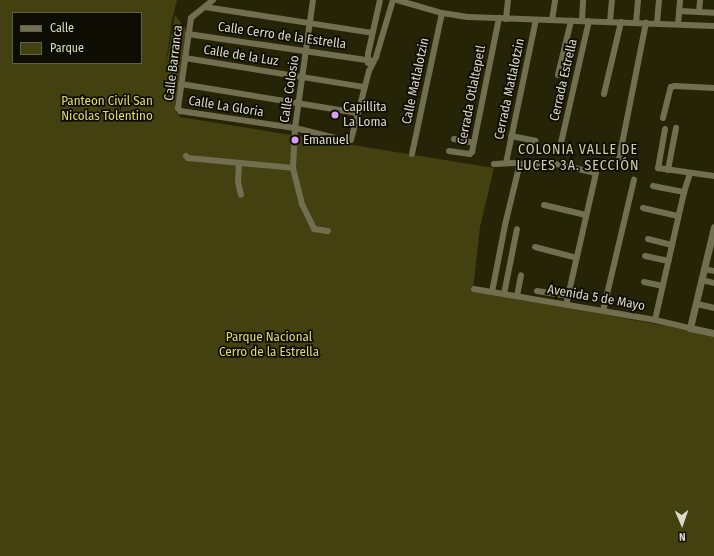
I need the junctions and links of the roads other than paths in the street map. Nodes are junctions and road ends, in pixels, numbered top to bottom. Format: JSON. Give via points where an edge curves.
{"nodes":[{"id":1,"x":212,"y":0,"type":"edge"},
{"id":2,"x":313,"y":0,"type":"edge"},
{"id":3,"x":380,"y":0,"type":"edge"},
{"id":4,"x":393,"y":0,"type":"edge"},
{"id":5,"x":397,"y":0,"type":"edge"},
{"id":6,"x":508,"y":0,"type":"edge"},
{"id":7,"x":555,"y":0,"type":"edge"},
{"id":8,"x":584,"y":0,"type":"edge"},
{"id":9,"x":612,"y":0,"type":"edge"},
{"id":10,"x":638,"y":0,"type":"edge"},
{"id":11,"x":659,"y":0,"type":"edge"},
{"id":12,"x":680,"y":0,"type":"edge"},
{"id":13,"x":700,"y":0,"type":"edge"},
{"id":14,"x":205,"y":7,"type":"junction"},
{"id":15,"x":679,"y":11,"type":"junction"},
{"id":16,"x":699,"y":12,"type":"junction"},
{"id":17,"x":442,"y":13,"type":"junction"},
{"id":18,"x":714,"y":13,"type":"edge"},
{"id":19,"x":499,"y":18,"type":"junction"},
{"id":20,"x":506,"y":19,"type":"junction"},
{"id":21,"x":536,"y":20,"type":"junction"},
{"id":22,"x":552,"y":20,"type":"junction"},
{"id":23,"x":571,"y":21,"type":"junction"},
{"id":24,"x":582,"y":21,"type":"junction"},
{"id":25,"x":589,"y":21,"type":"junction"},
{"id":26,"x":310,"y":22,"type":"junction"},
{"id":27,"x":610,"y":22,"type":"junction"},
{"id":28,"x":621,"y":22,"type":"junction"},
{"id":29,"x":636,"y":22,"type":"junction"},
{"id":30,"x":646,"y":23,"type":"junction"},
{"id":31,"x":657,"y":23,"type":"junction"},
{"id":32,"x":678,"y":24,"type":"junction"},
{"id":33,"x":714,"y":26,"type":"edge"},
{"id":34,"x":372,"y":33,"type":"junction"},
{"id":35,"x":188,"y":34,"type":"junction"},
{"id":36,"x":307,"y":50,"type":"junction"},
{"id":37,"x":185,"y":58,"type":"junction"},
{"id":38,"x":370,"y":60,"type":"junction"},
{"id":39,"x":558,"y":75,"type":"dead end"},
{"id":40,"x":303,"y":77,"type":"junction"},
{"id":41,"x":181,"y":84,"type":"junction"},
{"id":42,"x":365,"y":86,"type":"junction"},
{"id":43,"x":714,"y":88,"type":"edge"},
{"id":44,"x":604,"y":94,"type":"dead end"},
{"id":45,"x":299,"y":103,"type":"junction"},
{"id":46,"x":180,"y":111,"type":"joint"},
{"id":47,"x":358,"y":113,"type":"junction"},
{"id":48,"x":663,"y":118,"type":"dead end"},
{"id":49,"x":295,"y":128,"type":"junction"},
{"id":50,"x":676,"y":128,"type":"dead end"},
{"id":51,"x":665,"y":129,"type":"dead end"},
{"id":52,"x":511,"y":136,"type":"junction"},
{"id":53,"x":340,"y":138,"type":"dead end"},
{"id":54,"x":454,"y":139,"type":"dead end"},
{"id":55,"x":351,"y":140,"type":"dead end"},
{"id":56,"x":536,"y":141,"type":"dead end"},
{"id":57,"x":474,"y":143,"type":"junction"},
{"id":58,"x":561,"y":143,"type":"dead end"},
{"id":59,"x":449,"y":151,"type":"dead end"},
{"id":60,"x":412,"y":154,"type":"dead end"},
{"id":61,"x":186,"y":156,"type":"dead end"},
{"id":62,"x":619,"y":159,"type":"dead end"},
{"id":63,"x":239,"y":163,"type":"junction"},
{"id":64,"x":506,"y":163,"type":"junction"},
{"id":65,"x":516,"y":163,"type":"dead end"},
{"id":66,"x":552,"y":163,"type":"dead end"},
{"id":67,"x":494,"y":164,"type":"dead end"},
{"id":68,"x":540,"y":164,"type":"dead end"},
{"id":69,"x":293,"y":168,"type":"junction"},
{"id":70,"x":668,"y":170,"type":"junction"},
{"id":71,"x":690,"y":173,"type":"junction"},
{"id":72,"x":714,"y":176,"type":"edge"},
{"id":73,"x":634,"y":180,"type":"dead end"},
{"id":74,"x":653,"y":186,"type":"dead end"},
{"id":75,"x":684,"y":192,"type":"junction"},
{"id":76,"x":241,"y":195,"type":"dead end"},
{"id":77,"x":544,"y":205,"type":"dead end"},
{"id":78,"x":643,"y":208,"type":"dead end"},
{"id":79,"x":586,"y":215,"type":"junction"},
{"id":80,"x":678,"y":216,"type":"junction"},
{"id":81,"x":714,"y":227,"type":"edge"},
{"id":82,"x":517,"y":230,"type":"dead end"},
{"id":83,"x":328,"y":231,"type":"dead end"},
{"id":84,"x":648,"y":239,"type":"dead end"},
{"id":85,"x":672,"y":245,"type":"junction"},
{"id":86,"x":535,"y":247,"type":"dead end"},
{"id":87,"x":645,"y":256,"type":"dead end"},
{"id":88,"x":577,"y":258,"type":"junction"},
{"id":89,"x":668,"y":261,"type":"junction"},
{"id":90,"x":704,"y":269,"type":"junction"},
{"id":91,"x":714,"y":271,"type":"edge"},
{"id":92,"x":521,"y":274,"type":"dead end"},
{"id":93,"x":702,"y":280,"type":"junction"},
{"id":94,"x":644,"y":282,"type":"dead end"},
{"id":95,"x":714,"y":283,"type":"edge"},
{"id":96,"x":663,"y":286,"type":"junction"},
{"id":97,"x":474,"y":288,"type":"dead end"},
{"id":98,"x":537,"y":291,"type":"dead end"},
{"id":99,"x":492,"y":292,"type":"junction"},
{"id":100,"x":504,"y":294,"type":"junction"},
{"id":101,"x":518,"y":296,"type":"junction"},
{"id":102,"x":568,"y":296,"type":"junction"},
{"id":103,"x":566,"y":304,"type":"junction"},
{"id":104,"x":697,"y":304,"type":"junction"},
{"id":105,"x":714,"y":308,"type":"edge"},
{"id":106,"x":602,"y":311,"type":"junction"},
{"id":107,"x":655,"y":320,"type":"junction"},
{"id":108,"x":690,"y":328,"type":"junction"},
{"id":109,"x":714,"y":333,"type":"edge"}],
"edges":[{"from":1,"to":14,"type":"street"},
{"from":2,"to":26,"type":"street","name":"Calle Colosio"},
{"from":3,"to":34,"type":"street"},
{"from":4,"to":38,"type":"street"},
{"from":5,"to":17,"type":"street"},
{"from":6,"to":20,"type":"street"},
{"from":7,"to":22,"type":"street"},
{"from":8,"to":24,"type":"street"},
{"from":9,"to":27,"type":"street"},
{"from":10,"to":29,"type":"street"},
{"from":11,"to":31,"type":"street"},
{"from":12,"to":15,"type":"street"},
{"from":13,"to":16,"type":"street"},
{"from":14,"to":26,"type":"street"},
{"from":14,"to":35,"type":"street","name":"Calle Barranca","via":[[191,18]]},
{"from":15,"to":16,"type":"street"},
{"from":15,"to":32,"type":"street"},
{"from":16,"to":18,"type":"street"},
{"from":17,"to":19,"type":"street"},
{"from":17,"to":60,"type":"street","name":"Calle Matlalotzin"},
{"from":19,"to":20,"type":"street"},
{"from":19,"to":57,"type":"street","name":"Cerrada Otlaltepetl"},
{"from":20,"to":21,"type":"street"},
{"from":21,"to":22,"type":"street"},
{"from":21,"to":52,"type":"street","name":"Cerrada Matlalotzin"},
{"from":22,"to":23,"type":"street"},
{"from":23,"to":24,"type":"street"},
{"from":23,"to":39,"type":"street"},
{"from":24,"to":25,"type":"street"},
{"from":25,"to":27,"type":"street"},
{"from":25,"to":58,"type":"street","name":"Cerrada Estrella"},
{"from":26,"to":34,"type":"street"},
{"from":26,"to":36,"type":"street","name":"Calle Colosio"},
{"from":27,"to":28,"type":"street"},
{"from":28,"to":29,"type":"street"},
{"from":28,"to":44,"type":"street"},
{"from":29,"to":30,"type":"street"},
{"from":30,"to":31,"type":"street"},
{"from":30,"to":62,"type":"street"},
{"from":31,"to":32,"type":"street"},
{"from":32,"to":33,"type":"street"},
{"from":34,"to":38,"type":"street"},
{"from":35,"to":36,"type":"street","name":"Calle Cerro de la Estrella"},
{"from":35,"to":37,"type":"street","name":"Calle Barranca"},
{"from":36,"to":38,"type":"street","name":"Calle Cerro de la Estrella"},
{"from":36,"to":40,"type":"street","name":"Calle Colosio"},
{"from":37,"to":40,"type":"street","name":"Calle de la Luz"},
{"from":37,"to":41,"type":"street","name":"Calle Barranca"},
{"from":38,"to":42,"type":"street"},
{"from":40,"to":42,"type":"street","name":"Calle de la Luz"},
{"from":40,"to":45,"type":"street","name":"Calle Colosio"},
{"from":41,"to":45,"type":"street"},
{"from":41,"to":46,"type":"street","name":"Calle Barranca","via":[[178,108]]},
{"from":42,"to":47,"type":"street"},
{"from":43,"to":48,"type":"street","via":[[671,88]]},
{"from":45,"to":47,"type":"street"},
{"from":45,"to":49,"type":"street","name":"Calle Colosio"},
{"from":46,"to":49,"type":"street","name":"Calle La Gloria"},
{"from":47,"to":55,"type":"street"},
{"from":49,"to":53,"type":"street","name":"Calle La Gloria"},
{"from":49,"to":69,"type":"street","name":"Calle Colosio"},
{"from":50,"to":70,"type":"street"},
{"from":51,"to":70,"type":"street","via":[[658,168]]},
{"from":52,"to":56,"type":"street"},
{"from":52,"to":64,"type":"street","name":"Cerrada Matlalotzin"},
{"from":54,"to":57,"type":"street"},
{"from":57,"to":59,"type":"street","name":"Cerrada Otlaltepetl","via":[[470,154]]},
{"from":61,"to":63,"type":"street"},
{"from":63,"to":69,"type":"street"},
{"from":63,"to":76,"type":"street","via":[[238,182]]},
{"from":64,"to":65,"type":"street"},
{"from":64,"to":67,"type":"street"},
{"from":66,"to":79,"type":"street","via":[[596,173]]},
{"from":68,"to":99,"type":"street","via":[[521,164],[519,167],[504,225]]},
{"from":69,"to":83,"type":"street","name":"Calle Colosio","via":[[302,204],[314,229]]},
{"from":70,"to":71,"type":"street"},
{"from":71,"to":72,"type":"street"},
{"from":71,"to":75,"type":"street"},
{"from":73,"to":106,"type":"street"},
{"from":74,"to":75,"type":"street"},
{"from":75,"to":80,"type":"street"},
{"from":77,"to":79,"type":"street"},
{"from":78,"to":80,"type":"street"},
{"from":79,"to":88,"type":"street"},
{"from":80,"to":85,"type":"street"},
{"from":81,"to":90,"type":"street"},
{"from":82,"to":100,"type":"street"},
{"from":84,"to":85,"type":"street"},
{"from":85,"to":89,"type":"street"},
{"from":86,"to":88,"type":"street"},
{"from":87,"to":89,"type":"street"},
{"from":88,"to":102,"type":"street"},
{"from":89,"to":96,"type":"street"},
{"from":90,"to":91,"type":"street"},
{"from":90,"to":93,"type":"street"},
{"from":92,"to":101,"type":"street"},
{"from":93,"to":95,"type":"street"},
{"from":93,"to":104,"type":"street"},
{"from":94,"to":96,"type":"street"},
{"from":96,"to":107,"type":"street"},
{"from":97,"to":99,"type":"street","name":"Avenida 5 de Mayo"},
{"from":98,"to":102,"type":"street"},
{"from":99,"to":100,"type":"street","name":"Avenida 5 de Mayo"},
{"from":100,"to":101,"type":"street","name":"Avenida 5 de Mayo"},
{"from":101,"to":103,"type":"street","name":"Avenida 5 de Mayo"},
{"from":102,"to":103,"type":"street"},
{"from":103,"to":106,"type":"street","name":"Avenida 5 de Mayo"},
{"from":104,"to":105,"type":"street"},
{"from":104,"to":108,"type":"street"},
{"from":106,"to":107,"type":"street","name":"Avenida 5 de Mayo"},
{"from":107,"to":108,"type":"street","name":"Avenida 5 de Mayo"},
{"from":108,"to":109,"type":"street","name":"Avenida 5 de Mayo"}]}
